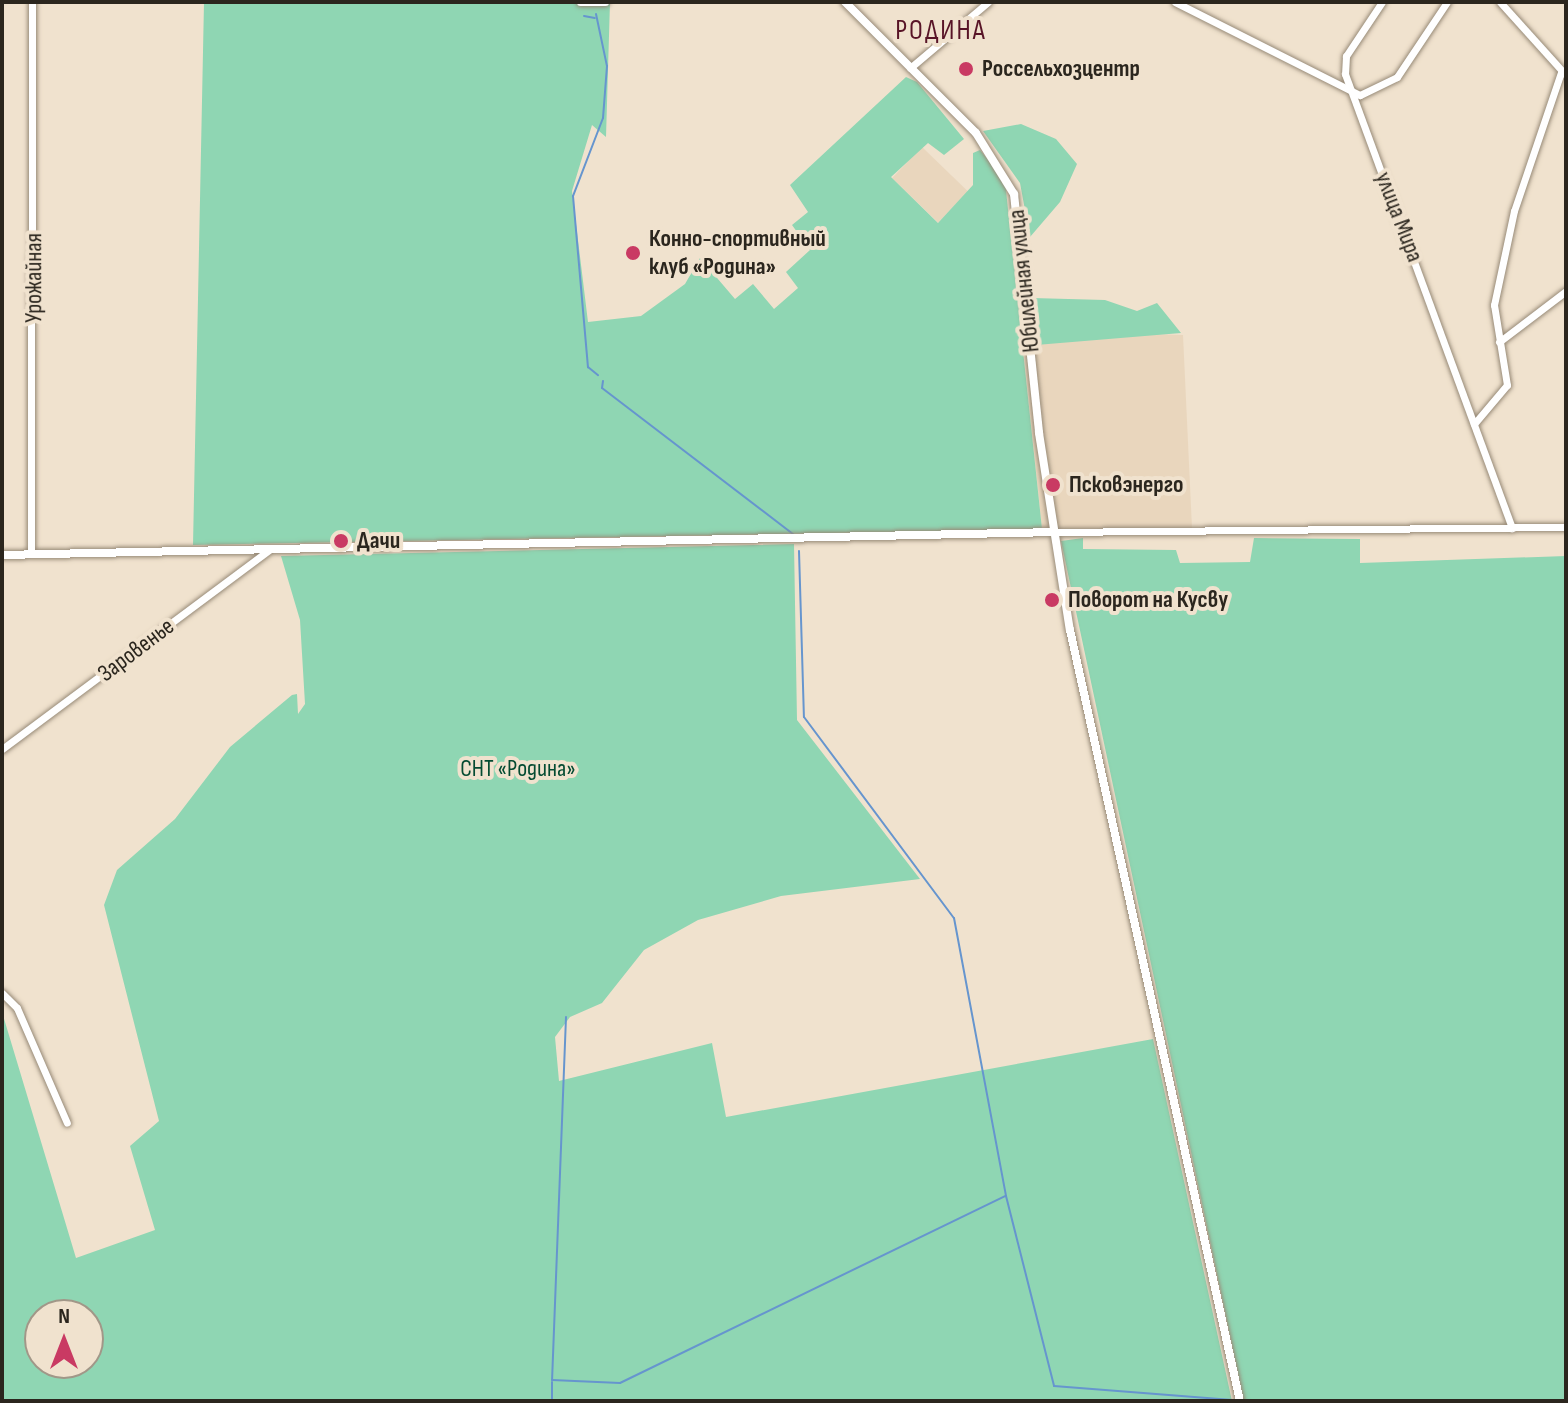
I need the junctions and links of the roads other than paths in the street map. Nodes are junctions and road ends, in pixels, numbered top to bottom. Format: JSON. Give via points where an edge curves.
{"nodes":[{"id":1,"x":32,"y":2,"type":"edge"},
{"id":2,"x":580,"y":2,"type":"edge"},
{"id":3,"x":605,"y":2,"type":"edge"},
{"id":4,"x":845,"y":2,"type":"edge"},
{"id":5,"x":988,"y":2,"type":"edge"},
{"id":6,"x":1175,"y":2,"type":"edge"},
{"id":7,"x":1382,"y":2,"type":"edge"},
{"id":8,"x":1447,"y":2,"type":"edge"},
{"id":9,"x":1500,"y":2,"type":"edge"},
{"id":10,"x":910,"y":68,"type":"junction"},
{"id":11,"x":1564,"y":73,"type":"edge"},
{"id":12,"x":1350,"y":93,"type":"junction"},
{"id":13,"x":1566,"y":291,"type":"edge"},
{"id":14,"x":1499,"y":342,"type":"junction"},
{"id":15,"x":1474,"y":424,"type":"junction"},
{"id":16,"x":1566,"y":527,"type":"edge"},
{"id":17,"x":1512,"y":528,"type":"junction"},
{"id":18,"x":1052,"y":532,"type":"junction"},
{"id":19,"x":269,"y":550,"type":"junction"},
{"id":20,"x":31,"y":554,"type":"junction"},
{"id":21,"x":2,"y":555,"type":"edge"},
{"id":22,"x":2,"y":749,"type":"edge"},
{"id":23,"x":2,"y":993,"type":"edge"},
{"id":24,"x":67,"y":1123,"type":"dead end"},
{"id":25,"x":1240,"y":1401,"type":"edge"}],
"edges":[{"from":1,"to":20,"type":"street","name":"Урожайная"},
{"from":2,"to":3,"type":"street"},
{"from":4,"to":10,"type":"street","name":"Юбилейная улица"},
{"from":5,"to":10,"type":"street"},
{"from":6,"to":12,"type":"street"},
{"from":7,"to":12,"type":"street","name":"улица Мира","via":[[1346,56]]},
{"from":8,"to":12,"type":"street","via":[[1397,77],[1367,93]]},
{"from":9,"to":11,"type":"street","via":[[1526,24]]},
{"from":10,"to":18,"type":"street","name":"Юбилейная улица","via":[[999,160],[1014,194]]},
{"from":11,"to":14,"type":"street","via":[[1514,211],[1491,319]]},
{"from":12,"to":15,"type":"street","name":"улица Мира"},
{"from":13,"to":14,"type":"street"},
{"from":14,"to":15,"type":"street","via":[[1507,385]]},
{"from":15,"to":17,"type":"street","name":"улица Мира"},
{"from":16,"to":17,"type":"street"},
{"from":17,"to":18,"type":"street"},
{"from":18,"to":19,"type":"street"},
{"from":18,"to":25,"type":"street","name":"Юбилейная улица"},
{"from":19,"to":20,"type":"street"},
{"from":19,"to":22,"type":"street","name":"Заровенье"},
{"from":20,"to":21,"type":"street"},
{"from":23,"to":24,"type":"street","via":[[17,1008]]}]}
